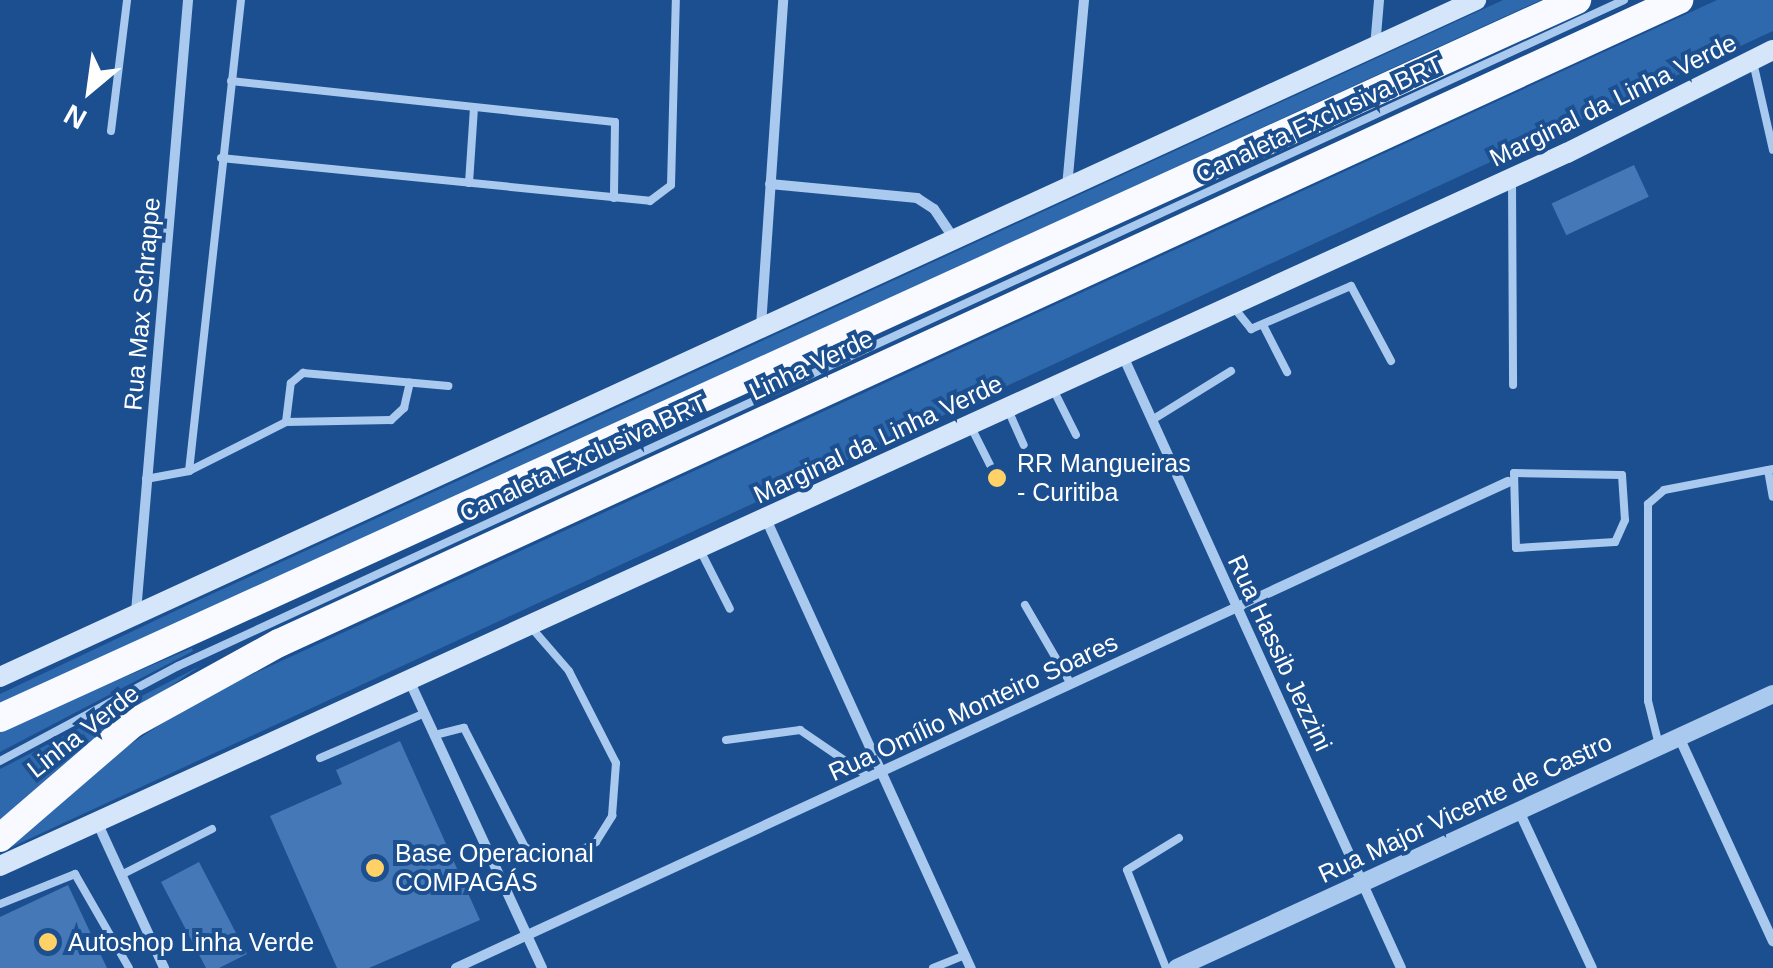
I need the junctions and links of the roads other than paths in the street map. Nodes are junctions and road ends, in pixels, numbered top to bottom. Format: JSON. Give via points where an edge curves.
{"nodes":[{"id":1,"x":127,"y":0,"type":"edge"},
{"id":2,"x":188,"y":0,"type":"edge"},
{"id":3,"x":241,"y":0,"type":"edge"},
{"id":4,"x":676,"y":0,"type":"edge"},
{"id":5,"x":784,"y":0,"type":"edge"},
{"id":6,"x":1084,"y":0,"type":"edge"},
{"id":7,"x":1380,"y":0,"type":"edge"},
{"id":8,"x":1476,"y":0,"type":"edge"},
{"id":9,"x":1577,"y":0,"type":"edge"},
{"id":10,"x":1624,"y":0,"type":"edge"},
{"id":11,"x":1679,"y":0,"type":"edge"},
{"id":12,"x":1375,"y":48,"type":"junction"},
{"id":13,"x":1773,"y":50,"type":"edge"},
{"id":14,"x":1753,"y":60,"type":"junction"},
{"id":15,"x":230,"y":82,"type":"junction"},
{"id":16,"x":474,"y":108,"type":"junction"},
{"id":17,"x":111,"y":131,"type":"dead end"},
{"id":18,"x":1773,"y":150,"type":"edge"},
{"id":19,"x":221,"y":158,"type":"junction"},
{"id":20,"x":1512,"y":178,"type":"junction"},
{"id":21,"x":469,"y":183,"type":"junction"},
{"id":22,"x":770,"y":184,"type":"junction"},
{"id":23,"x":1067,"y":188,"type":"junction"},
{"id":24,"x":614,"y":198,"type":"junction"},
{"id":25,"x":954,"y":239,"type":"junction"},
{"id":26,"x":1233,"y":305,"type":"junction"},
{"id":27,"x":1263,"y":324,"type":"junction"},
{"id":28,"x":761,"y":326,"type":"junction"},
{"id":29,"x":1122,"y":355,"type":"junction"},
{"id":30,"x":1391,"y":361,"type":"dead end"},
{"id":31,"x":1230,"y":371,"type":"dead end"},
{"id":32,"x":1287,"y":372,"type":"dead end"},
{"id":33,"x":410,"y":383,"type":"junction"},
{"id":34,"x":448,"y":386,"type":"dead end"},
{"id":35,"x":1513,"y":386,"type":"dead end"},
{"id":36,"x":1052,"y":388,"type":"junction"},
{"id":37,"x":1007,"y":408,"type":"junction"},
{"id":38,"x":1152,"y":420,"type":"junction"},
{"id":39,"x":286,"y":422,"type":"junction"},
{"id":40,"x":970,"y":424,"type":"junction"},
{"id":41,"x":1076,"y":436,"type":"dead end"},
{"id":42,"x":1024,"y":444,"type":"dead end"},
{"id":43,"x":990,"y":465,"type":"dead end"},
{"id":44,"x":1770,"y":470,"type":"edge"},
{"id":45,"x":189,"y":471,"type":"junction"},
{"id":46,"x":146,"y":479,"type":"junction"},
{"id":47,"x":1511,"y":481,"type":"junction"},
{"id":48,"x":1773,"y":497,"type":"edge"},
{"id":49,"x":766,"y":518,"type":"junction"},
{"id":50,"x":699,"y":548,"type":"junction"},
{"id":51,"x":1024,"y":605,"type":"dead end"},
{"id":52,"x":1237,"y":607,"type":"junction"},
{"id":53,"x":730,"y":609,"type":"dead end"},
{"id":54,"x":136,"y":612,"type":"junction"},
{"id":55,"x":529,"y":626,"type":"junction"},
{"id":56,"x":0,"y":676,"type":"edge"},
{"id":57,"x":410,"y":680,"type":"junction"},
{"id":58,"x":1071,"y":684,"type":"junction"},
{"id":59,"x":1773,"y":694,"type":"edge"},
{"id":60,"x":425,"y":713,"type":"junction"},
{"id":61,"x":0,"y":718,"type":"edge"},
{"id":62,"x":435,"y":734,"type":"junction"},
{"id":63,"x":1679,"y":737,"type":"junction"},
{"id":64,"x":726,"y":740,"type":"dead end"},
{"id":65,"x":1659,"y":746,"type":"junction"},
{"id":66,"x":320,"y":758,"type":"dead end"},
{"id":67,"x":0,"y":761,"type":"edge"},
{"id":68,"x":881,"y":771,"type":"junction"},
{"id":69,"x":869,"y":777,"type":"junction"},
{"id":70,"x":1519,"y":811,"type":"junction"},
{"id":71,"x":97,"y":822,"type":"junction"},
{"id":72,"x":212,"y":829,"type":"dead end"},
{"id":73,"x":0,"y":838,"type":"edge"},
{"id":74,"x":1179,"y":838,"type":"dead end"},
{"id":75,"x":0,"y":866,"type":"edge"},
{"id":76,"x":122,"y":876,"type":"junction"},
{"id":77,"x":1363,"y":883,"type":"junction"},
{"id":78,"x":0,"y":904,"type":"edge"},
{"id":79,"x":527,"y":935,"type":"junction"},
{"id":80,"x":150,"y":938,"type":"junction"},
{"id":81,"x":1773,"y":941,"type":"edge"},
{"id":82,"x":121,"y":946,"type":"junction"},
{"id":83,"x":965,"y":956,"type":"junction"},
{"id":84,"x":128,"y":968,"type":"edge"},
{"id":85,"x":164,"y":968,"type":"edge"},
{"id":86,"x":456,"y":968,"type":"edge"},
{"id":87,"x":542,"y":968,"type":"edge"},
{"id":88,"x":933,"y":968,"type":"edge"},
{"id":89,"x":971,"y":968,"type":"edge"},
{"id":90,"x":1166,"y":968,"type":"edge"},
{"id":91,"x":1178,"y":968,"type":"edge"},
{"id":92,"x":1402,"y":968,"type":"edge"},
{"id":93,"x":1592,"y":968,"type":"edge"}],
"edges":[{"from":1,"to":17,"type":"lane"},
{"from":2,"to":46,"type":"street","name":"Rua Max Schrappe"},
{"from":3,"to":15,"type":"lane"},
{"from":4,"to":24,"type":"lane","via":[[671,185],[650,201]]},
{"from":5,"to":22,"type":"street"},
{"from":6,"to":23,"type":"street"},
{"from":7,"to":12,"type":"street"},
{"from":8,"to":12,"type":"main road"},
{"from":9,"to":61,"type":"highway","name":"Linha Verde"},
{"from":10,"to":67,"type":"lane","name":"Canaleta Exclusiva BRT","via":[[178,666]]},
{"from":11,"to":73,"type":"highway","name":"Linha Verde","via":[[279,643],[132,724]]},
{"from":12,"to":23,"type":"main road"},
{"from":13,"to":14,"type":"main road","name":"Marginal da Linha Verde"},
{"from":14,"to":18,"type":"lane"},
{"from":14,"to":20,"type":"main road","name":"Marginal da Linha Verde"},
{"from":15,"to":16,"type":"lane"},
{"from":15,"to":19,"type":"lane"},
{"from":16,"to":21,"type":"lane"},
{"from":16,"to":24,"type":"lane","via":[[615,122]]},
{"from":19,"to":21,"type":"lane"},
{"from":19,"to":45,"type":"lane"},
{"from":20,"to":26,"type":"main road","name":"Marginal da Linha Verde"},
{"from":20,"to":35,"type":"lane"},
{"from":21,"to":24,"type":"lane"},
{"from":22,"to":25,"type":"street","via":[[917,198],[934,209]]},
{"from":22,"to":28,"type":"street"},
{"from":23,"to":25,"type":"main road"},
{"from":25,"to":28,"type":"main road"},
{"from":26,"to":27,"type":"lane","via":[[1246,328]]},
{"from":26,"to":29,"type":"main road","name":"Marginal da Linha Verde"},
{"from":27,"to":30,"type":"lane","via":[[1351,286]]},
{"from":27,"to":32,"type":"lane"},
{"from":28,"to":54,"type":"main road"},
{"from":29,"to":36,"type":"main road","name":"Marginal da Linha Verde"},
{"from":29,"to":38,"type":"street","name":"Rua Hassib Jezzini"},
{"from":31,"to":38,"type":"lane"},
{"from":33,"to":34,"type":"lane"},
{"from":33,"to":39,"type":"lane","via":[[404,408],[391,420]]},
{"from":33,"to":39,"type":"lane","via":[[303,373],[291,383]]},
{"from":36,"to":37,"type":"main road","name":"Marginal da Linha Verde"},
{"from":36,"to":41,"type":"lane"},
{"from":37,"to":40,"type":"main road","name":"Marginal da Linha Verde"},
{"from":37,"to":42,"type":"lane"},
{"from":38,"to":52,"type":"street","name":"Rua Hassib Jezzini"},
{"from":39,"to":45,"type":"lane"},
{"from":40,"to":43,"type":"lane"},
{"from":40,"to":49,"type":"main road","name":"Marginal da Linha Verde"},
{"from":44,"to":48,"type":"lane"},
{"from":44,"to":65,"type":"lane","via":[[1664,490],[1648,504],[1648,701]]},
{"from":45,"to":46,"type":"lane"},
{"from":46,"to":54,"type":"street","name":"Rua Max Schrappe"},
{"from":47,"to":47,"type":"lane","via":[[1516,548],[1610,545],[1623,529],[1622,475],[1514,473]]},
{"from":47,"to":52,"type":"street","name":"Rua Omílio Monteiro Soares"},
{"from":49,"to":50,"type":"main road","name":"Marginal da Linha Verde"},
{"from":49,"to":68,"type":"street"},
{"from":50,"to":53,"type":"lane"},
{"from":50,"to":55,"type":"main road","name":"Marginal da Linha Verde"},
{"from":51,"to":58,"type":"lane"},
{"from":52,"to":58,"type":"street","name":"Rua Omílio Monteiro Soares"},
{"from":52,"to":77,"type":"street","name":"Rua Hassib Jezzini"},
{"from":54,"to":56,"type":"main road"},
{"from":55,"to":57,"type":"main road","name":"Marginal da Linha Verde"},
{"from":55,"to":62,"type":"lane","via":[[569,671],[616,763],[612,816],[596,842],[572,856],[543,857],[525,846],[464,728]]},
{"from":57,"to":60,"type":"street"},
{"from":57,"to":71,"type":"main road","name":"Marginal da Linha Verde"},
{"from":58,"to":68,"type":"street","name":"Rua Omílio Monteiro Soares"},
{"from":59,"to":63,"type":"street","name":"Rua Major Vicente de Castro"},
{"from":60,"to":62,"type":"street"},
{"from":60,"to":66,"type":"lane"},
{"from":62,"to":79,"type":"street"},
{"from":63,"to":65,"type":"street","name":"Rua Major Vicente de Castro"},
{"from":63,"to":81,"type":"street"},
{"from":64,"to":69,"type":"lane","via":[[800,730]]},
{"from":65,"to":70,"type":"street","name":"Rua Major Vicente de Castro"},
{"from":68,"to":69,"type":"street","name":"Rua Omílio Monteiro Soares"},
{"from":68,"to":83,"type":"street"},
{"from":69,"to":79,"type":"street","name":"Rua Omílio Monteiro Soares"},
{"from":70,"to":77,"type":"street","name":"Rua Major Vicente de Castro"},
{"from":70,"to":93,"type":"street"},
{"from":71,"to":75,"type":"main road","name":"Marginal da Linha Verde"},
{"from":71,"to":76,"type":"street"},
{"from":72,"to":76,"type":"lane"},
{"from":74,"to":90,"type":"lane","via":[[1127,870]]},
{"from":76,"to":80,"type":"street"},
{"from":77,"to":91,"type":"street","name":"Rua Major Vicente de Castro"},
{"from":77,"to":92,"type":"street","name":"Rua Hassib Jezzini"},
{"from":78,"to":82,"type":"lane","via":[[75,874]]},
{"from":79,"to":86,"type":"street","name":"Rua Omílio Monteiro Soares"},
{"from":79,"to":87,"type":"street"},
{"from":80,"to":82,"type":"lane"},
{"from":80,"to":85,"type":"street"},
{"from":82,"to":84,"type":"lane"},
{"from":83,"to":88,"type":"lane"},
{"from":83,"to":89,"type":"street"}]}
